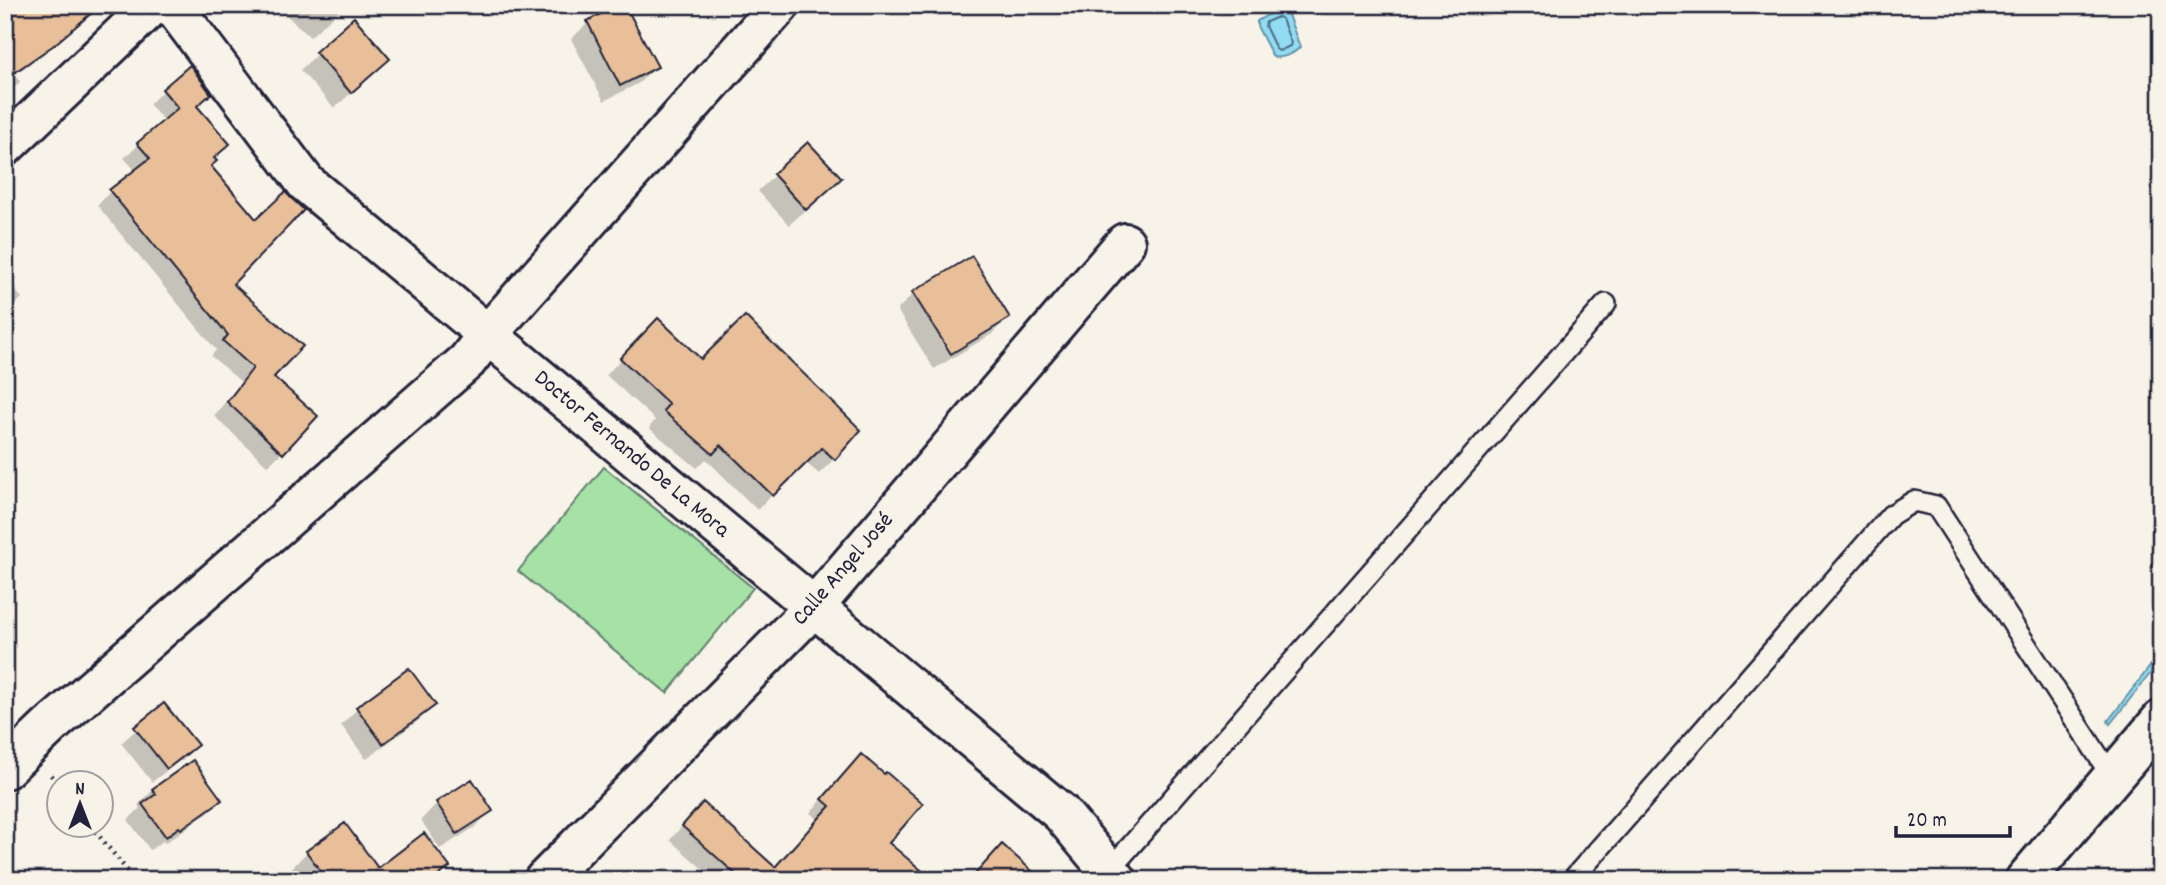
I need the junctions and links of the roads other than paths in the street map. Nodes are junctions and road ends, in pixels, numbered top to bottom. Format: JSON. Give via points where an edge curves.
{"nodes":[{"id":1,"x":153,"y":5,"type":"edge"},
{"id":2,"x":172,"y":5,"type":"edge"},
{"id":3,"x":780,"y":5,"type":"edge"},
{"id":4,"x":5,"y":146,"type":"edge"},
{"id":5,"x":1125,"y":243,"type":"dead end"},
{"id":6,"x":1606,"y":304,"type":"dead end"},
{"id":7,"x":487,"y":335,"type":"junction"},
{"id":8,"x":814,"y":607,"type":"junction"},
{"id":9,"x":2161,"y":720,"type":"edge"},
{"id":10,"x":5,"y":769,"type":"edge"},
{"id":11,"x":2112,"y":777,"type":"junction"},
{"id":12,"x":1109,"y":877,"type":"edge"},
{"id":13,"x":544,"y":880,"type":"edge"},
{"id":14,"x":1573,"y":880,"type":"edge"},
{"id":15,"x":2025,"y":880,"type":"edge"}],
"edges":[{"from":1,"to":4,"type":"street"},
{"from":2,"to":7,"type":"street","name":"Doctor Fernando De La Mora","via":[[306,183]]},
{"from":3,"to":7,"type":"street"},
{"from":5,"to":8,"type":"street","name":"Calle Angel José"},
{"from":6,"to":12,"type":"lane"},
{"from":7,"to":8,"type":"street","name":"Doctor Fernando De La Mora"},
{"from":7,"to":10,"type":"street","via":[[467,361]]},
{"from":8,"to":12,"type":"street","name":"Doctor Fernando De La Mora","via":[[1060,813]]},
{"from":8,"to":13,"type":"street","name":"Calle Angel José"},
{"from":9,"to":11,"type":"street"},
{"from":11,"to":14,"type":"lane","via":[[1937,506],[1914,501],[1891,515]]},
{"from":11,"to":15,"type":"street"}]}
